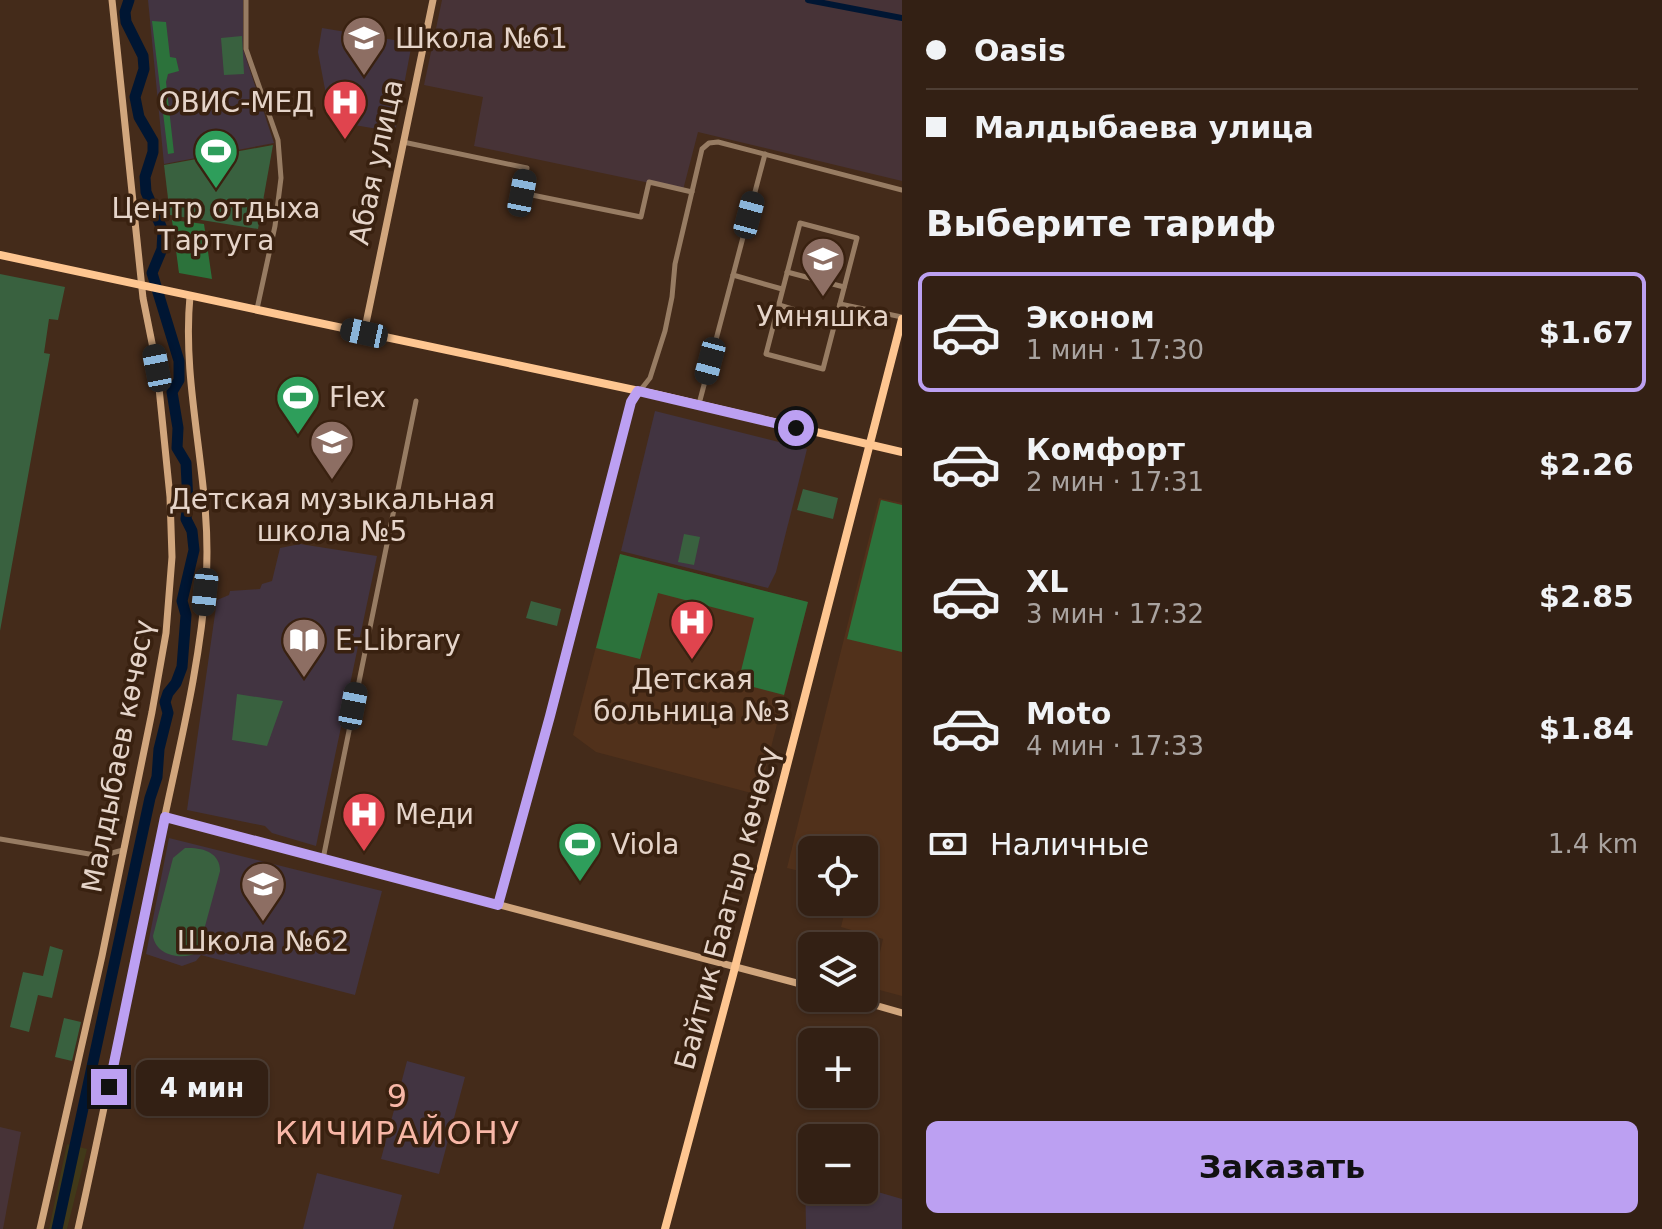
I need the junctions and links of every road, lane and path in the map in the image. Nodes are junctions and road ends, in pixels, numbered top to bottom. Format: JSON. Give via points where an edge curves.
{"nodes":[{"id":1,"x":112,"y":0,"type":"edge"},
{"id":2,"x":246,"y":0,"type":"edge"},
{"id":3,"x":432,"y":1,"type":"edge"},
{"id":4,"x":403,"y":142,"type":"junction"},
{"id":5,"x":765,"y":154,"type":"junction"},
{"id":6,"x":902,"y":190,"type":"edge"},
{"id":7,"x":692,"y":192,"type":"junction"},
{"id":8,"x":0,"y":255,"type":"edge"},
{"id":9,"x":787,"y":272,"type":"junction"},
{"id":10,"x":733,"y":275,"type":"junction"},
{"id":11,"x":146,"y":287,"type":"junction"},
{"id":12,"x":844,"y":287,"type":"junction"},
{"id":13,"x":782,"y":289,"type":"junction"},
{"id":14,"x":190,"y":296,"type":"junction"},
{"id":15,"x":778,"y":304,"type":"junction"},
{"id":16,"x":840,"y":304,"type":"junction"},
{"id":17,"x":257,"y":310,"type":"junction"},
{"id":18,"x":902,"y":318,"type":"edge"},
{"id":19,"x":835,"y":322,"type":"junction"},
{"id":20,"x":364,"y":333,"type":"junction"},
{"id":21,"x":638,"y":391,"type":"junction"},
{"id":22,"x":416,"y":401,"type":"dead end"},
{"id":23,"x":699,"y":405,"type":"junction"},
{"id":24,"x":871,"y":446,"type":"junction"},
{"id":25,"x":902,"y":452,"type":"edge"},
{"id":26,"x":165,"y":817,"type":"junction"},
{"id":27,"x":0,"y":839,"type":"edge"},
{"id":28,"x":123,"y":850,"type":"junction"},
{"id":29,"x":323,"y":859,"type":"junction"},
{"id":30,"x":498,"y":905,"type":"junction"},
{"id":31,"x":736,"y":966,"type":"junction"},
{"id":32,"x":798,"y":983,"type":"edge"},
{"id":33,"x":878,"y":1006,"type":"edge"},
{"id":34,"x":902,"y":1013,"type":"edge"},
{"id":35,"x":40,"y":1229,"type":"edge"},
{"id":36,"x":78,"y":1229,"type":"edge"},
{"id":37,"x":665,"y":1229,"type":"edge"}],
"edges":[{"from":1,"to":11,"type":"street","name":"Малдыбаев көчөсү"},
{"from":2,"to":17,"type":"street","via":[[246,49],[273,119],[281,178]]},
{"from":3,"to":4,"type":"street","name":"Абая улица"},
{"from":4,"to":7,"type":"street","via":[[527,168],[522,193],[641,217],[649,182]]},
{"from":4,"to":20,"type":"street","name":"Абая улица"},
{"from":5,"to":6,"type":"street"},
{"from":5,"to":7,"type":"street","via":[[706,144]]},
{"from":5,"to":10,"type":"street"},
{"from":7,"to":21,"type":"street","via":[[665,331],[650,378]]},
{"from":8,"to":11,"type":"main road"},
{"from":9,"to":12,"type":"street"},
{"from":9,"to":12,"type":"street","via":[[800,223],[857,238]]},
{"from":9,"to":13,"type":"street"},
{"from":10,"to":13,"type":"street"},
{"from":10,"to":23,"type":"street"},
{"from":11,"to":14,"type":"main road"},
{"from":11,"to":28,"type":"street","name":"Малдыбаев көчөсү","via":[[143,298],[157,368],[172,557],[163,654]]},
{"from":12,"to":16,"type":"street"},
{"from":13,"to":15,"type":"street"},
{"from":14,"to":17,"type":"main road"},
{"from":14,"to":26,"type":"street","name":"Малдыбаев көчөсү","via":[[187,341],[205,503],[206,580],[190,700]]},
{"from":15,"to":19,"type":"street"},
{"from":15,"to":19,"type":"street","via":[[766,354],[823,369]]},
{"from":16,"to":18,"type":"street"},
{"from":16,"to":19,"type":"street"},
{"from":17,"to":20,"type":"main road"},
{"from":18,"to":24,"type":"main road","name":"Байтик Баатыр көчөсү"},
{"from":20,"to":21,"type":"main road"},
{"from":21,"to":23,"type":"main road"},
{"from":21,"to":30,"type":"street"},
{"from":22,"to":29,"type":"street"},
{"from":23,"to":24,"type":"main road"},
{"from":24,"to":25,"type":"main road"},
{"from":24,"to":31,"type":"main road","name":"Байтик Баатыр көчөсү"},
{"from":26,"to":29,"type":"street"},
{"from":26,"to":36,"type":"street","name":"Малдыбаев көчөсү"},
{"from":27,"to":28,"type":"street","via":[[101,856]]},
{"from":28,"to":35,"type":"street","name":"Малдыбаев көчөсү"},
{"from":29,"to":30,"type":"street"},
{"from":30,"to":31,"type":"street"},
{"from":31,"to":32,"type":"street"},
{"from":31,"to":37,"type":"main road","name":"Байтик Баатыр көчөсү"},
{"from":33,"to":34,"type":"street"}]}
